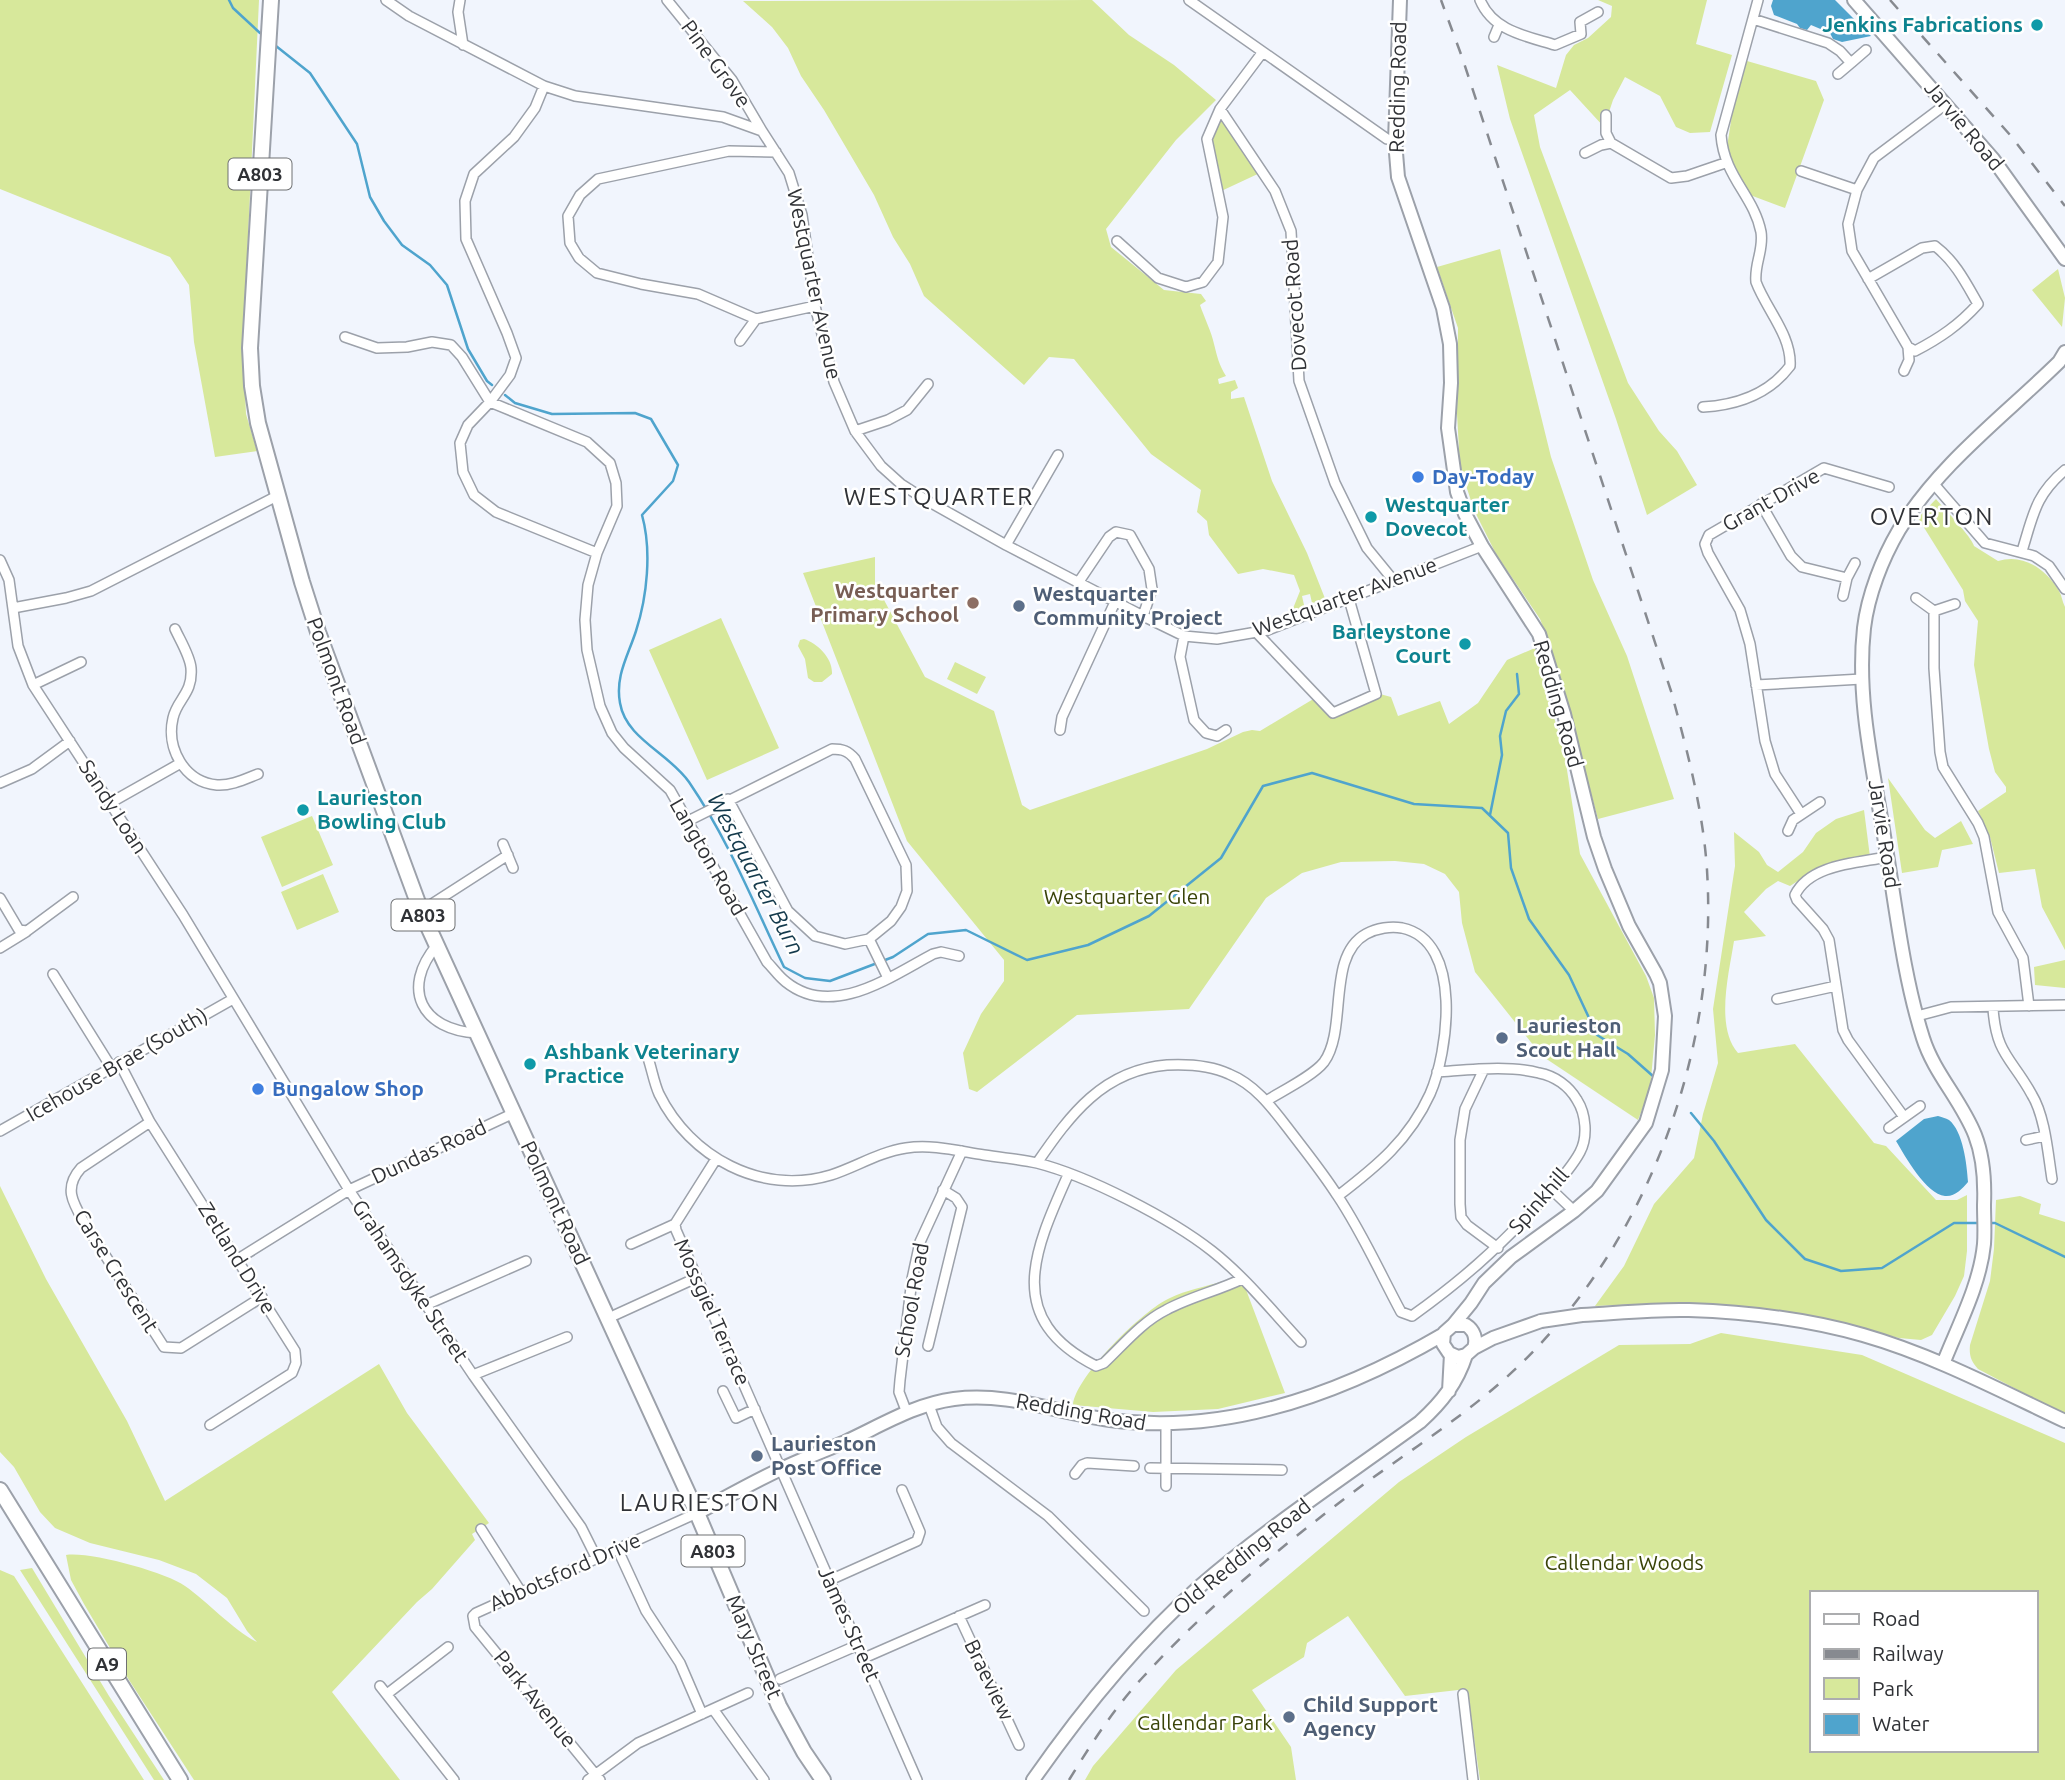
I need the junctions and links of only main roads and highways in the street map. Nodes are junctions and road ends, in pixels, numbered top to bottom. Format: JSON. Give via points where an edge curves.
{"nodes":[{"id":1,"x":271,"y":0,"type":"edge"},
{"id":2,"x":611,"y":1316,"type":"joint"},
{"id":3,"x":0,"y":1490,"type":"edge"},
{"id":4,"x":180,"y":1780,"type":"edge"},
{"id":5,"x":823,"y":1780,"type":"edge"}],
"edges":[{"from":1,"to":2,"type":"main road","name":"Polmont Road","number":"A803","via":[[250,348],[258,423],[317,632],[421,911]]},
{"from":2,"to":5,"type":"main road","name":"Mary Street","number":"A803","via":[[799,1744]]},
{"from":3,"to":4,"type":"main road","number":"A9"}]}
